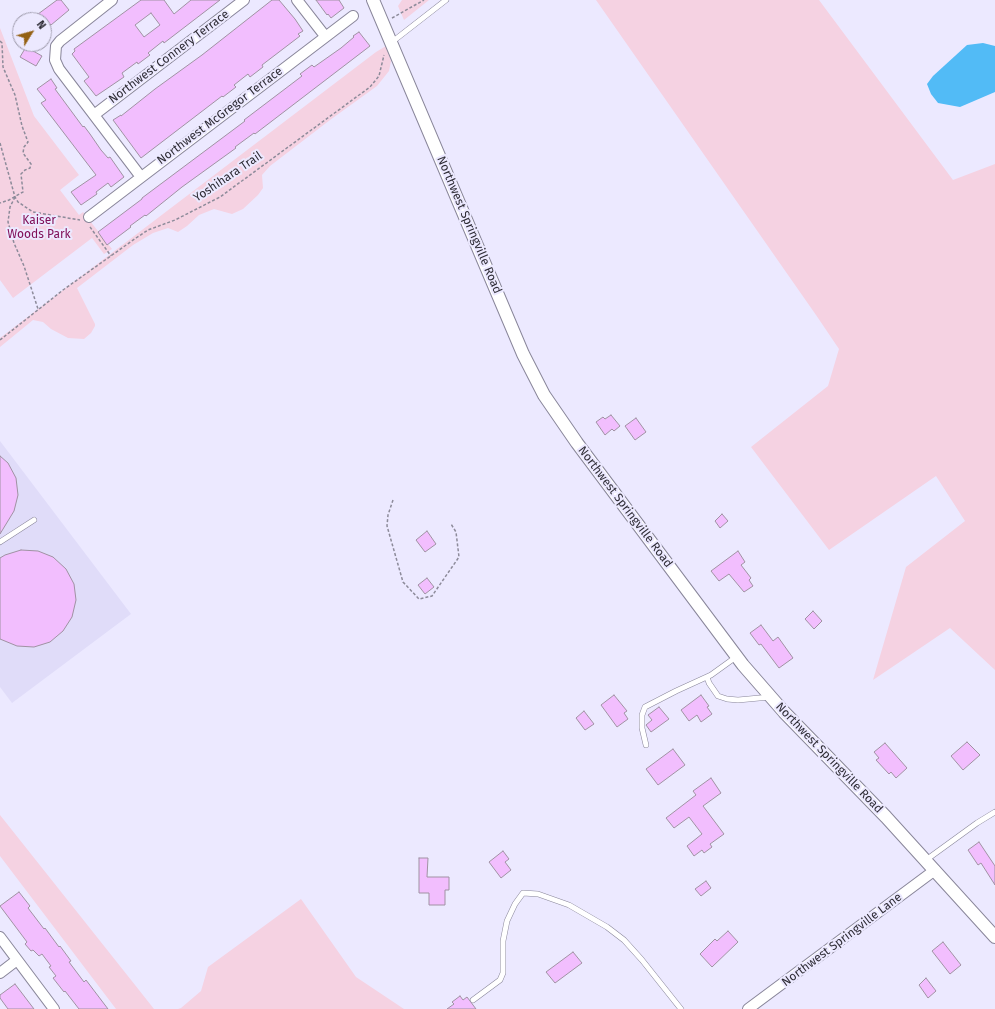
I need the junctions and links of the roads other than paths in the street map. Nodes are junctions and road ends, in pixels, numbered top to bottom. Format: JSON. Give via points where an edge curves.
{"nodes":[{"id":1,"x":112,"y":0,"type":"edge"},
{"id":2,"x":244,"y":0,"type":"edge"},
{"id":3,"x":297,"y":0,"type":"edge"},
{"id":4,"x":373,"y":0,"type":"edge"},
{"id":5,"x":446,"y":0,"type":"edge"},
{"id":6,"x":353,"y":16,"type":"dead end"},
{"id":7,"x":325,"y":36,"type":"junction"},
{"id":8,"x":387,"y":46,"type":"junction"},
{"id":9,"x":94,"y":115,"type":"junction"},
{"id":10,"x":141,"y":177,"type":"junction"},
{"id":11,"x":87,"y":221,"type":"road end"},
{"id":12,"x":34,"y":520,"type":"dead end"},
{"id":13,"x":0,"y":542,"type":"edge"},
{"id":14,"x":737,"y":657,"type":"junction"},
{"id":15,"x":707,"y":677,"type":"junction"},
{"id":16,"x":771,"y":697,"type":"junction"},
{"id":17,"x":646,"y":745,"type":"dead end"},
{"id":18,"x":995,"y":812,"type":"edge"},
{"id":19,"x":926,"y":860,"type":"junction"},
{"id":20,"x":935,"y":870,"type":"junction"},
{"id":21,"x":0,"y":937,"type":"edge"},
{"id":22,"x":995,"y":937,"type":"edge"},
{"id":23,"x":17,"y":960,"type":"junction"},
{"id":24,"x":0,"y":973,"type":"edge"},
{"id":25,"x":473,"y":1000,"type":"dead end"},
{"id":26,"x":54,"y":1009,"type":"edge"},
{"id":27,"x":680,"y":1009,"type":"edge"},
{"id":28,"x":748,"y":1009,"type":"edge"}],
"edges":[{"from":1,"to":9,"type":"street","via":[[56,46],[55,60],[59,69]]},
{"from":2,"to":9,"type":"street","name":"Northwest Connery Terrace"},
{"from":3,"to":7,"type":"street"},
{"from":4,"to":8,"type":"street","name":"Northwest Springville Road"},
{"from":5,"to":8,"type":"lane"},
{"from":6,"to":7,"type":"street","name":"Northwest McGregor Terrace"},
{"from":7,"to":10,"type":"street","name":"Northwest McGregor Terrace"},
{"from":8,"to":14,"type":"street","name":"Northwest Springville Road","via":[[538,384],[577,443]]},
{"from":9,"to":10,"type":"street"},
{"from":10,"to":11,"type":"street","name":"Northwest McGregor Terrace"},
{"from":12,"to":13,"type":"lane"},
{"from":14,"to":15,"type":"lane"},
{"from":14,"to":16,"type":"street","name":"Northwest Springville Road"},
{"from":15,"to":16,"type":"lane","via":[[718,696],[727,699]]},
{"from":15,"to":17,"type":"lane","via":[[645,707],[642,728]]},
{"from":16,"to":19,"type":"street","name":"Northwest Springville Road"},
{"from":18,"to":19,"type":"lane","via":[[977,822]]},
{"from":19,"to":20,"type":"street","name":"Northwest Springville Road"},
{"from":20,"to":22,"type":"street","name":"Northwest Springville Road"},
{"from":20,"to":28,"type":"street","name":"Northwest Springville Lane"},
{"from":21,"to":23,"type":"street"},
{"from":23,"to":24,"type":"street"},
{"from":23,"to":26,"type":"street"},
{"from":25,"to":27,"type":"lane","via":[[500,980],[503,973],[503,941],[507,921],[523,893],[538,894],[569,905],[607,927],[624,940],[642,960]]}]}
